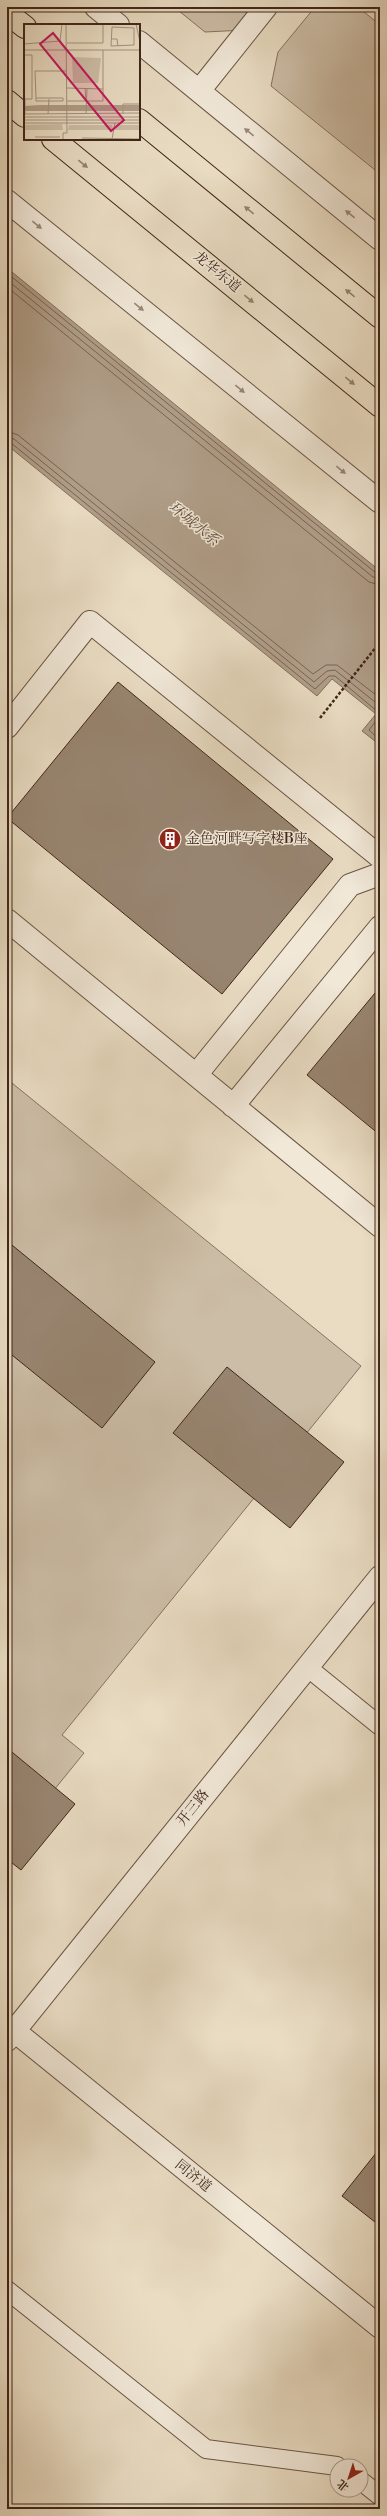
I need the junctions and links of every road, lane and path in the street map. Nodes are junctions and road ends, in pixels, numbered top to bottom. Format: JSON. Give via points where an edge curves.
{"nodes":[{"id":1,"x":96,"y":7,"type":"edge"},
{"id":2,"x":266,"y":7,"type":"edge"},
{"id":3,"x":7,"y":13,"type":"edge"},
{"id":4,"x":117,"y":24,"type":"edge"},
{"id":5,"x":24,"y":26,"type":"edge"},
{"id":6,"x":140,"y":43,"type":"edge"},
{"id":7,"x":199,"y":91,"type":"junction"},
{"id":8,"x":7,"y":101,"type":"edge"},
{"id":9,"x":24,"y":115,"type":"edge"},
{"id":10,"x":140,"y":121,"type":"edge"},
{"id":11,"x":54,"y":140,"type":"edge"},
{"id":12,"x":7,"y":201,"type":"edge"},
{"id":13,"x":380,"y":239,"type":"edge"},
{"id":14,"x":380,"y":317,"type":"edge"},
{"id":15,"x":380,"y":406,"type":"edge"},
{"id":16,"x":380,"y":502,"type":"edge"},
{"id":17,"x":380,"y":642,"type":"edge"},
{"id":18,"x":320,"y":718,"type":"dead end"},
{"id":19,"x":7,"y":727,"type":"edge"},
{"id":20,"x":380,"y":856,"type":"edge"},
{"id":21,"x":380,"y":874,"type":"edge"},
{"id":22,"x":7,"y":920,"type":"edge"},
{"id":23,"x":380,"y":926,"type":"edge"},
{"id":24,"x":196,"y":1075,"type":"junction"},
{"id":25,"x":233,"y":1106,"type":"junction"},
{"id":26,"x":380,"y":1226,"type":"edge"},
{"id":27,"x":380,"y":1577,"type":"edge"},
{"id":28,"x":307,"y":1667,"type":"junction"},
{"id":29,"x":380,"y":1726,"type":"edge"},
{"id":30,"x":9,"y":2032,"type":"edge"},
{"id":31,"x":7,"y":2290,"type":"edge"},
{"id":32,"x":380,"y":2327,"type":"edge"},
{"id":33,"x":329,"y":2465,"type":"edge"},
{"id":34,"x":369,"y":2487,"type":"edge"},
{"id":35,"x":380,"y":2496,"type":"edge"}],
"edges":[{"from":1,"to":4,"type":"street"},
{"from":2,"to":7,"type":"street"},
{"from":3,"to":5,"type":"main road"},
{"from":6,"to":7,"type":"street"},
{"from":13,"to":7,"type":"street","one_way":true},
{"from":8,"to":9,"type":"main road"},
{"from":14,"to":10,"type":"main road","one_way":true},
{"from":11,"to":15,"type":"main road","name":"龙华东道","one_way":true},
{"from":12,"to":16,"type":"street","one_way":true},
{"from":17,"to":18,"type":"path"},
{"from":19,"to":20,"type":"street","via":[[90,622]]},
{"from":21,"to":24,"type":"street","via":[[350,885]]},
{"from":22,"to":24,"type":"street"},
{"from":23,"to":25,"type":"street"},
{"from":24,"to":25,"type":"street"},
{"from":25,"to":26,"type":"street"},
{"from":27,"to":28,"type":"street","name":"开三路"},
{"from":28,"to":29,"type":"lane"},
{"from":28,"to":30,"type":"street","name":"开三路"},
{"from":30,"to":32,"type":"street","name":"同济道"},
{"from":31,"to":33,"type":"lane","via":[[206,2450]]},
{"from":34,"to":35,"type":"lane"}]}
